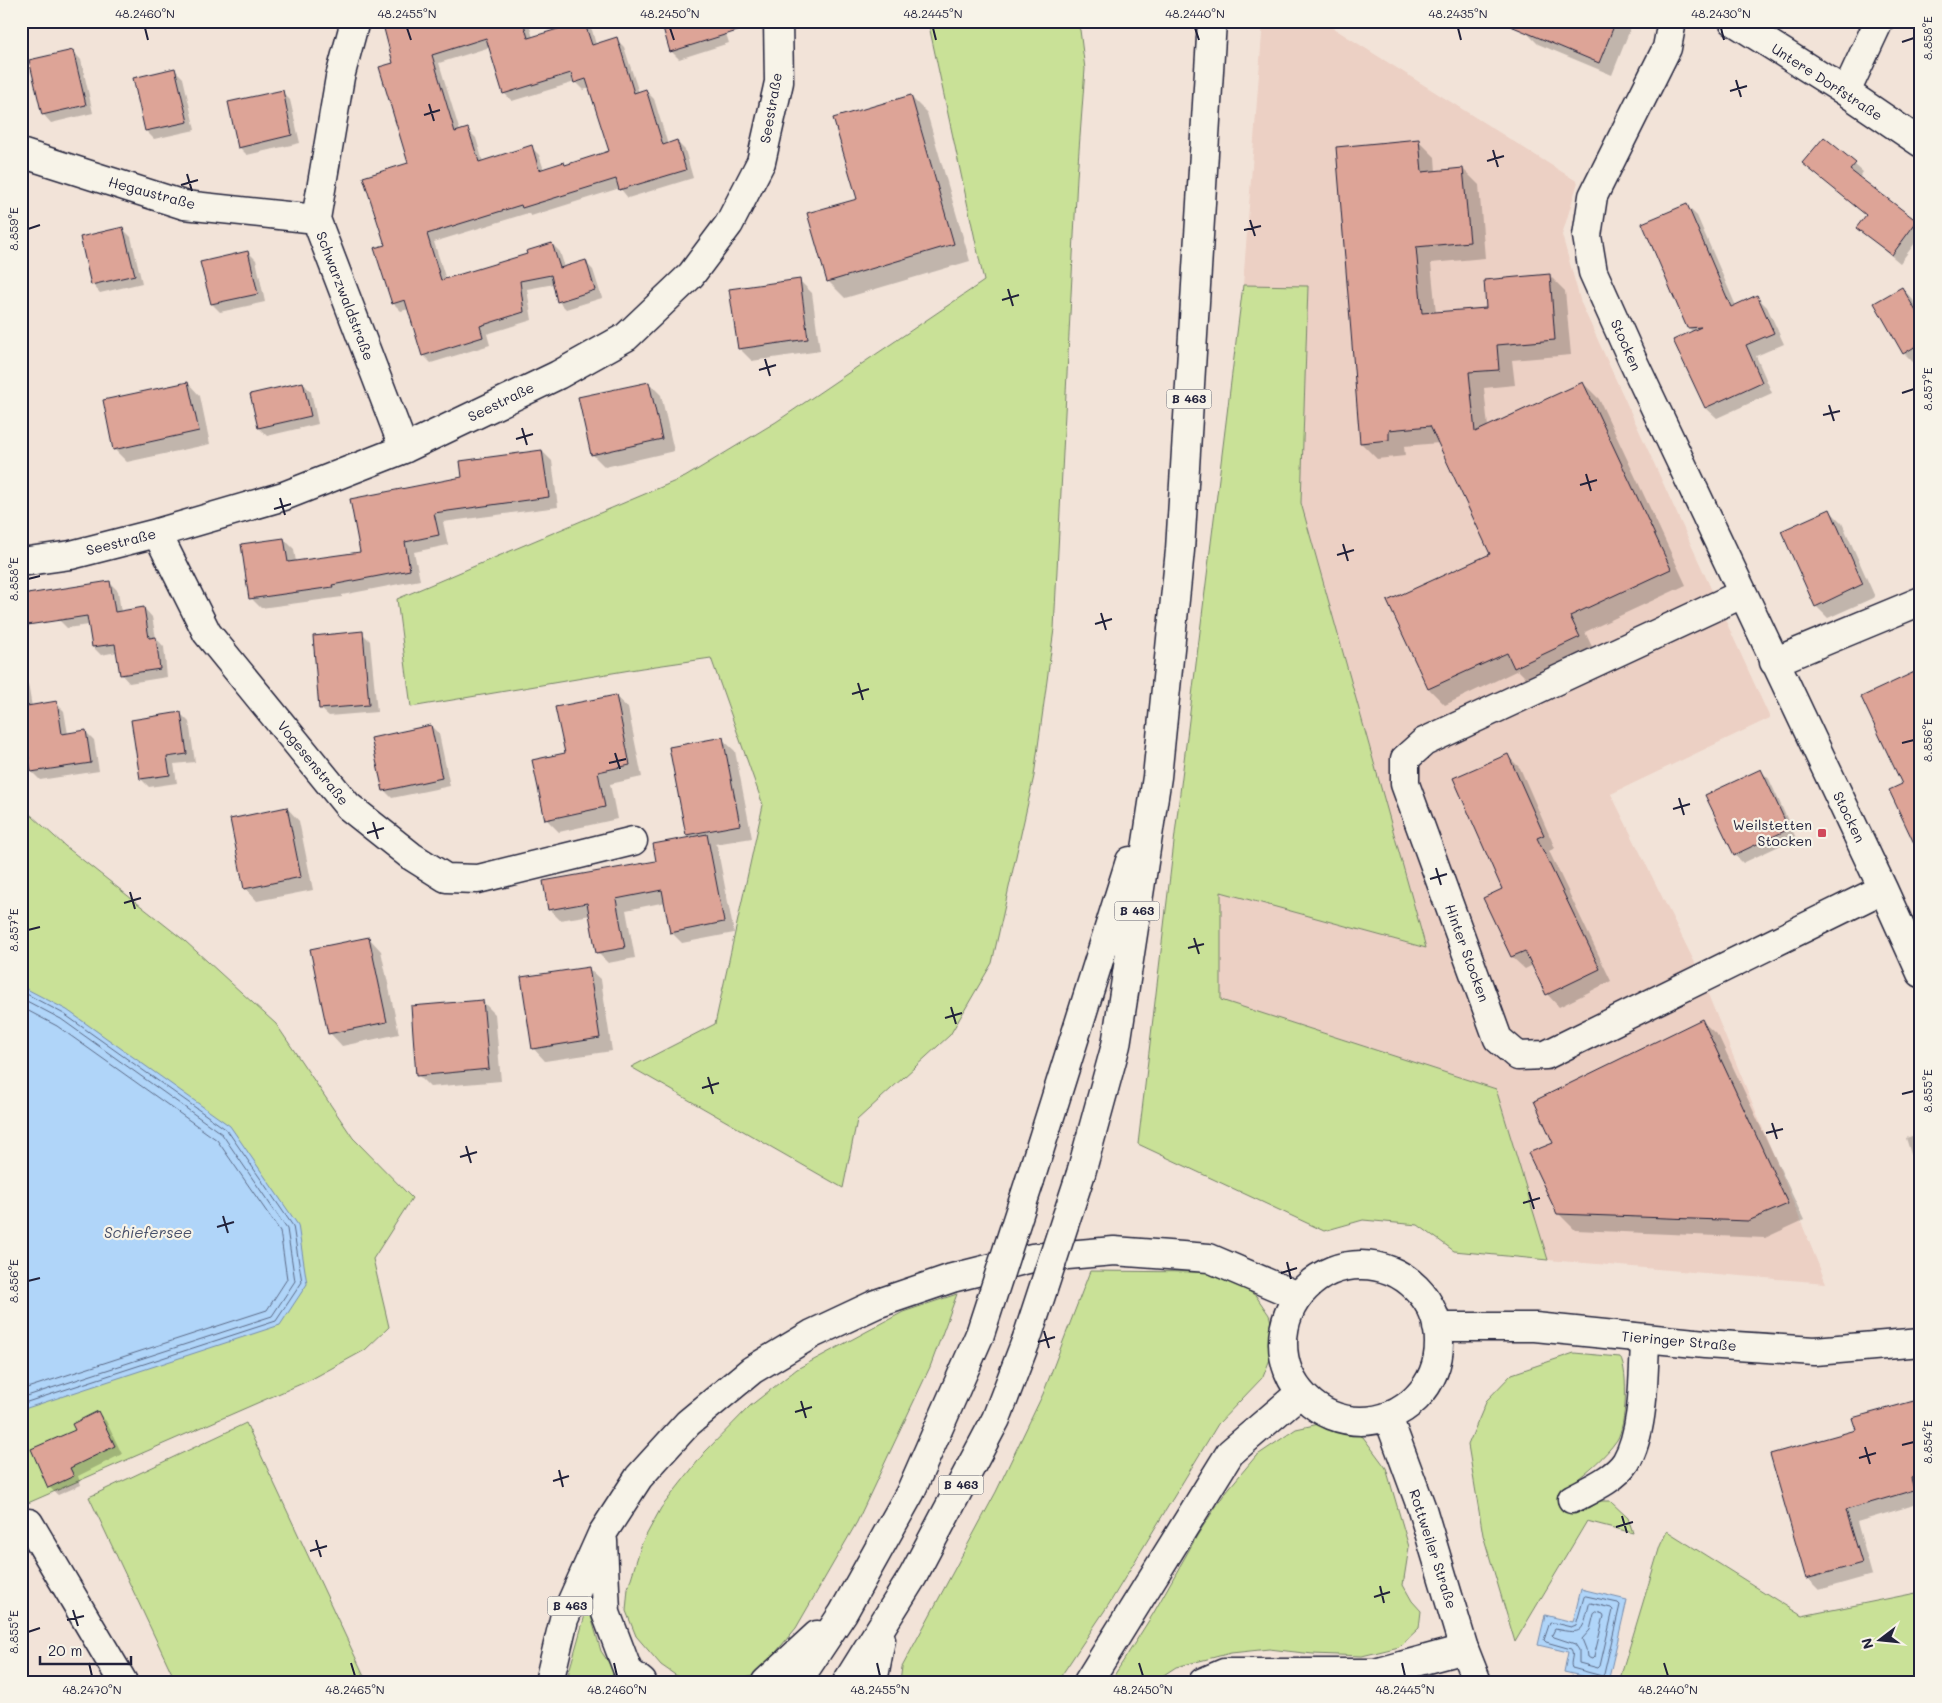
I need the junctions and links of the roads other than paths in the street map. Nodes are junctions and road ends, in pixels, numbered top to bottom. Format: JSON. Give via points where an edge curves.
{"nodes":[{"id":1,"x":355,"y":21,"type":"edge"},
{"id":2,"x":778,"y":21,"type":"edge"},
{"id":3,"x":1212,"y":21,"type":"edge"},
{"id":4,"x":1672,"y":21,"type":"edge"},
{"id":5,"x":1734,"y":21,"type":"edge"},
{"id":6,"x":1879,"y":21,"type":"edge"},
{"id":7,"x":1846,"y":92,"type":"junction"},
{"id":8,"x":1921,"y":143,"type":"edge"},
{"id":9,"x":21,"y":153,"type":"edge"},
{"id":10,"x":316,"y":219,"type":"junction"},
{"id":11,"x":404,"y":449,"type":"junction"},
{"id":12,"x":158,"y":533,"type":"junction"},
{"id":13,"x":21,"y":562,"type":"edge"},
{"id":14,"x":1742,"y":594,"type":"junction"},
{"id":15,"x":1921,"y":601,"type":"edge"},
{"id":16,"x":1774,"y":662,"type":"junction"},
{"id":17,"x":1157,"y":776,"type":"junction"},
{"id":18,"x":633,"y":841,"type":"dead end"},
{"id":19,"x":1883,"y":889,"type":"junction"},
{"id":20,"x":1921,"y":974,"type":"edge"},
{"id":21,"x":1298,"y":1296,"type":"junction"},
{"id":22,"x":1437,"y":1327,"type":"junction"},
{"id":23,"x":1633,"y":1337,"type":"junction"},
{"id":24,"x":1921,"y":1342,"type":"edge"},
{"id":25,"x":1300,"y":1393,"type":"junction"},
{"id":26,"x":1388,"y":1417,"type":"junction"},
{"id":27,"x":1572,"y":1499,"type":"dead end"},
{"id":28,"x":29,"y":1523,"type":"dead end"},
{"id":29,"x":602,"y":1534,"type":"junction"},
{"id":30,"x":843,"y":1613,"type":"junction"},
{"id":31,"x":884,"y":1624,"type":"junction"},
{"id":32,"x":1464,"y":1649,"type":"junction"},
{"id":33,"x":123,"y":1682,"type":"edge"},
{"id":34,"x":549,"y":1682,"type":"edge"},
{"id":35,"x":642,"y":1682,"type":"edge"},
{"id":36,"x":766,"y":1682,"type":"edge"},
{"id":37,"x":797,"y":1682,"type":"edge"},
{"id":38,"x":847,"y":1682,"type":"edge"},
{"id":39,"x":873,"y":1682,"type":"edge"},
{"id":40,"x":1088,"y":1682,"type":"edge"},
{"id":41,"x":1203,"y":1682,"type":"edge"},
{"id":42,"x":1477,"y":1682,"type":"edge"}],
"edges":[{"from":1,"to":10,"type":"main road","name":"Schwarzwaldstraße","via":[[340,77]]},
{"from":2,"to":11,"type":"main road","name":"Seestraße","via":[[779,82],[761,162],[729,224],[691,275],[626,337],[558,375]]},
{"from":3,"to":17,"type":"main road","number":"B 463","via":[[1180,550]]},
{"from":4,"to":14,"type":"main road","name":"Stocken","via":[[1667,48],[1593,196],[1587,236],[1593,272]]},
{"from":5,"to":7,"type":"main road","name":"Untere Dorfstraße"},
{"from":6,"to":7,"type":"main road"},
{"from":7,"to":8,"type":"main road","name":"Untere Dorfstraße"},
{"from":9,"to":10,"type":"main road","name":"Hegaustraße","via":[[184,204]]},
{"from":10,"to":11,"type":"main road","name":"Schwarzwaldstraße"},
{"from":11,"to":12,"type":"main road","name":"Seestraße","via":[[284,496]]},
{"from":12,"to":13,"type":"main road","name":"Seestraße","via":[[71,555]]},
{"from":12,"to":18,"type":"main road","name":"Vogesenstraße","via":[[207,633],[348,806],[418,860],[446,878],[478,879]]},
{"from":14,"to":16,"type":"main road","name":"Stocken"},
{"from":14,"to":19,"type":"main road","name":"Hinter Stocken","via":[[1424,742],[1405,759],[1405,784],[1498,1039],[1518,1056],[1546,1055]]},
{"from":15,"to":16,"type":"main road"},
{"from":16,"to":19,"type":"main road","name":"Stocken"},
{"from":17,"to":30,"type":"main road","number":"B 463","bridge":true,"via":[[980,1334],[910,1493]]},
{"from":17,"to":31,"type":"main road","number":"B 463","bridge":true,"via":[[1116,1045],[1081,1173],[1026,1341],[996,1419]]},
{"from":19,"to":20,"type":"main road","name":"Stocken"},
{"from":21,"to":22,"type":"main road","via":[[1316,1278],[1339,1267],[1365,1265],[1381,1268],[1412,1283],[1428,1303]]},
{"from":21,"to":25,"type":"main road","via":[[1286,1319],[1282,1345],[1287,1371]]},
{"from":21,"to":29,"type":"main road","via":[[1209,1258],[1114,1251],[1032,1258],[952,1278],[876,1304],[812,1334],[752,1370],[696,1417],[639,1477]]},
{"from":22,"to":23,"type":"main road","name":"Tieringer Straße","via":[[1535,1326]]},
{"from":22,"to":26,"type":"main road","via":[[1439,1349],[1434,1371],[1423,1390],[1407,1406]]},
{"from":23,"to":24,"type":"main road","name":"Tieringer Straße","via":[[1815,1351]]},
{"from":23,"to":27,"type":"main road","via":[[1645,1344],[1640,1425],[1625,1463],[1607,1480]]},
{"from":25,"to":26,"type":"main road","via":[[1318,1409],[1340,1419],[1365,1422]]},
{"from":25,"to":40,"type":"main road","via":[[1230,1453]]},
{"from":26,"to":32,"type":"main road","name":"Rottweiler Straße","via":[[1422,1509]]},
{"from":28,"to":33,"type":"main road"},
{"from":29,"to":34,"type":"main road","number":"B 463","via":[[564,1619]]},
{"from":29,"to":35,"type":"main road","number":"B 463","via":[[606,1613],[628,1671]]},
{"from":30,"to":36,"type":"main road","number":"B 463"},
{"from":30,"to":37,"type":"main road","number":"B 463"},
{"from":31,"to":38,"type":"main road","number":"B 463"},
{"from":31,"to":39,"type":"main road","number":"B 463"},
{"from":32,"to":41,"type":"main road","via":[[1375,1673],[1224,1672]]},
{"from":32,"to":42,"type":"main road","name":"Rottweiler Straße"}]}
